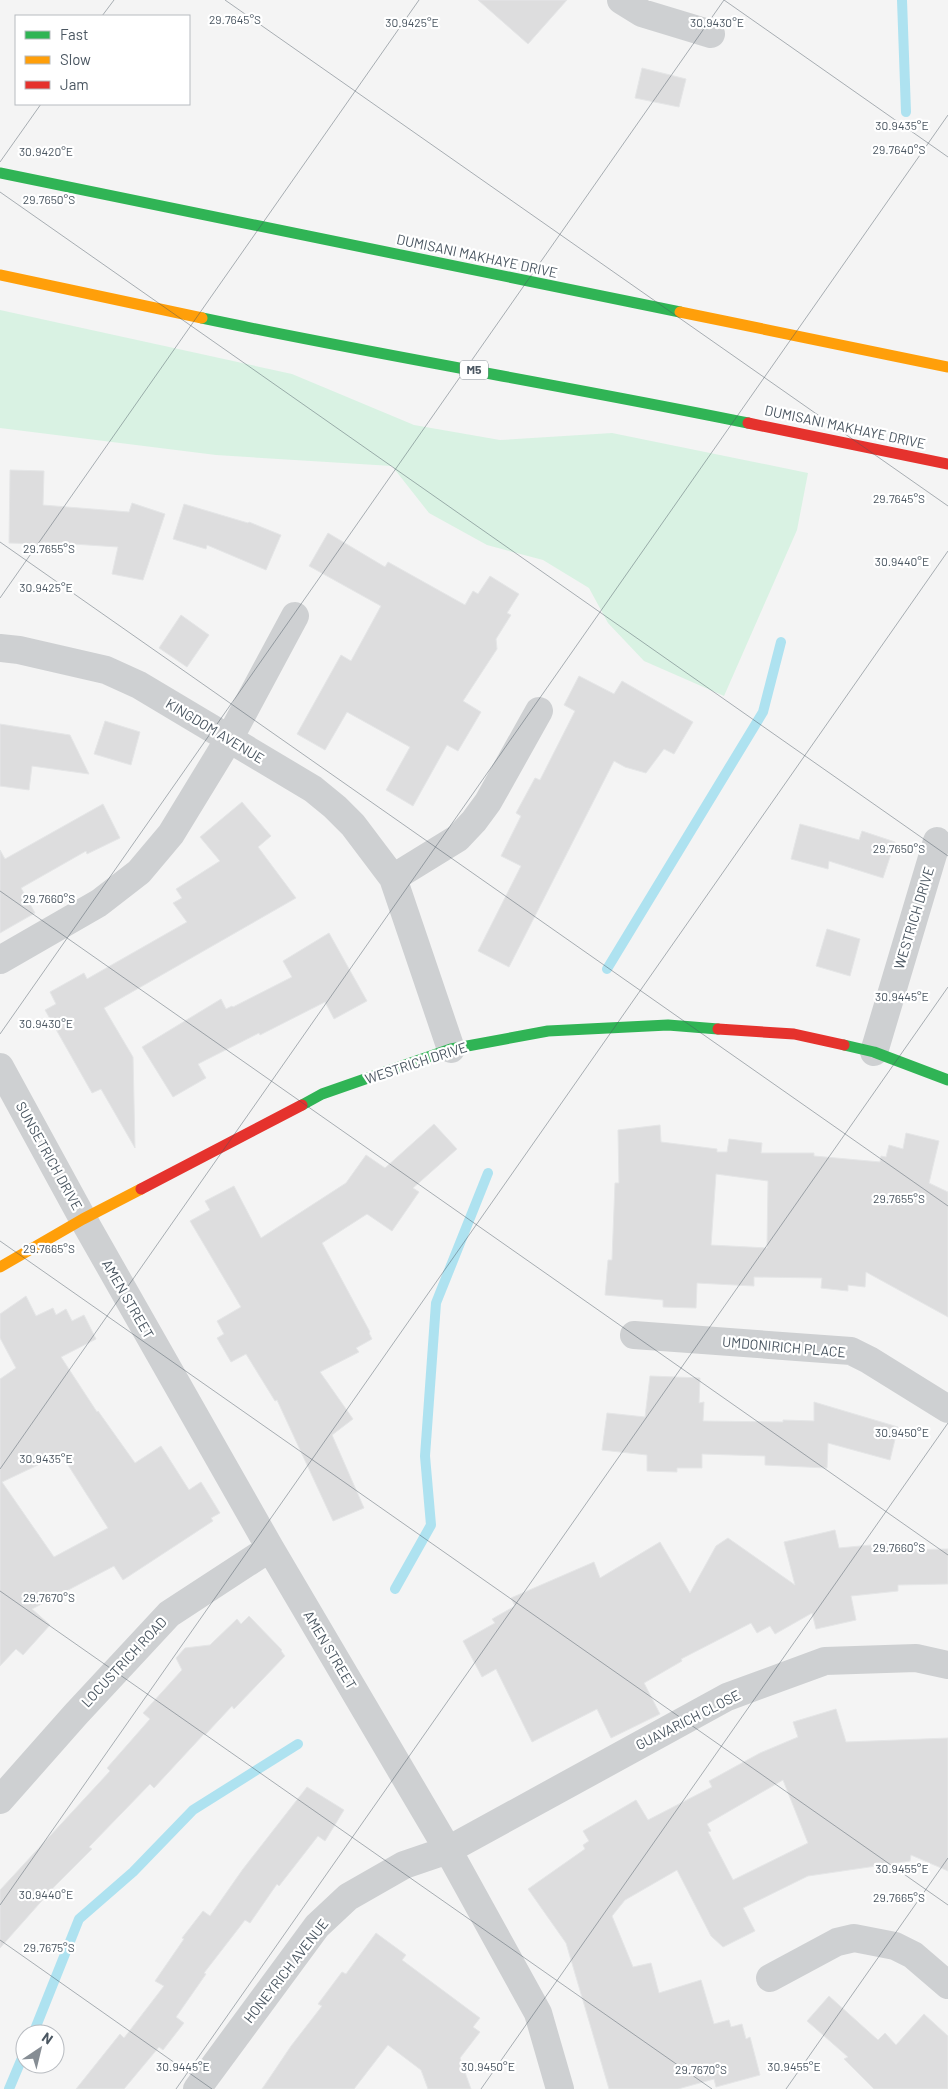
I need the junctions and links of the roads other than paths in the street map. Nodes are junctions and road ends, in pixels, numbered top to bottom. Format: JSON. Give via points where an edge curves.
{"nodes":[{"id":1,"x":621,"y":0,"type":"edge"},
{"id":2,"x":710,"y":34,"type":"dead end"},
{"id":3,"x":0,"y":173,"type":"edge"},
{"id":4,"x":0,"y":275,"type":"edge"},
{"id":5,"x":948,"y":368,"type":"edge"},
{"id":6,"x":948,"y":464,"type":"edge"},
{"id":7,"x":295,"y":616,"type":"dead end"},
{"id":8,"x":0,"y":648,"type":"edge"},
{"id":9,"x":539,"y":711,"type":"dead end"},
{"id":10,"x":229,"y":739,"type":"junction"},
{"id":11,"x":937,"y":841,"type":"dead end"},
{"id":12,"x":393,"y":878,"type":"junction"},
{"id":13,"x":0,"y":960,"type":"edge"},
{"id":14,"x":451,"y":1049,"type":"junction"},
{"id":15,"x":874,"y":1052,"type":"junction"},
{"id":16,"x":0,"y":1067,"type":"edge"},
{"id":17,"x":948,"y":1080,"type":"edge"},
{"id":18,"x":83,"y":1219,"type":"junction"},
{"id":19,"x":0,"y":1267,"type":"edge"},
{"id":20,"x":634,"y":1335,"type":"dead end"},
{"id":21,"x":948,"y":1409,"type":"edge"},
{"id":22,"x":270,"y":1548,"type":"junction"},
{"id":23,"x":948,"y":1665,"type":"edge"},
{"id":24,"x":0,"y":1800,"type":"edge"},
{"id":25,"x":448,"y":1850,"type":"junction"},
{"id":26,"x":770,"y":1978,"type":"dead end"},
{"id":27,"x":948,"y":1985,"type":"edge"},
{"id":28,"x":197,"y":2089,"type":"edge"},
{"id":29,"x":560,"y":2089,"type":"edge"}],
"edges":[{"from":1,"to":2,"type":"street","via":[[642,13]]},
{"from":3,"to":5,"type":"main road","name":"DUMISANI MAKHAYE DRIVE"},
{"from":4,"to":6,"type":"main road","name":"DUMISANI MAKHAYE DRIVE","number":"M5","via":[[279,334],[612,396]]},
{"from":7,"to":10,"type":"street"},
{"from":8,"to":10,"type":"street","name":"KINGDOM AVENUE","via":[[106,670],[139,685]]},
{"from":9,"to":12,"type":"street","via":[[488,802],[458,838]]},
{"from":10,"to":12,"type":"street","name":"KINGDOM AVENUE","via":[[313,789],[335,807]]},
{"from":10,"to":13,"type":"street","via":[[171,834],[139,872],[99,903]]},
{"from":11,"to":15,"type":"street","name":"WESTRICH DRIVE"},
{"from":12,"to":14,"type":"street","name":"KINGDOM AVENUE"},
{"from":14,"to":15,"type":"main road","name":"WESTRICH DRIVE","via":[[548,1031],[668,1025],[794,1034]]},
{"from":14,"to":18,"type":"main road","name":"WESTRICH DRIVE","via":[[322,1094]]},
{"from":15,"to":17,"type":"main road","name":"WESTRICH DRIVE"},
{"from":16,"to":18,"type":"street","name":"SUNSETRICH DRIVE"},
{"from":18,"to":19,"type":"main road","name":"WESTRICH DRIVE"},
{"from":18,"to":22,"type":"street","name":"AMEN STREET"},
{"from":20,"to":21,"type":"street","name":"UMDONIRICH PLACE","via":[[851,1352]]},
{"from":22,"to":24,"type":"street","name":"LOCUSTRICH ROAD","via":[[169,1614]]},
{"from":22,"to":25,"type":"street","name":"AMEN STREET"},
{"from":23,"to":25,"type":"street","name":"GUAVARICH CLOSE","via":[[916,1658],[826,1661],[727,1697]]},
{"from":25,"to":28,"type":"street","name":"HONEYRICH AVENUE","via":[[404,1865],[348,1897],[317,1926]]},
{"from":25,"to":29,"type":"street","name":"AMEN STREET","via":[[538,2013]]},
{"from":26,"to":27,"type":"street","via":[[837,1942],[854,1938],[895,1946],[913,1955]]}]}
